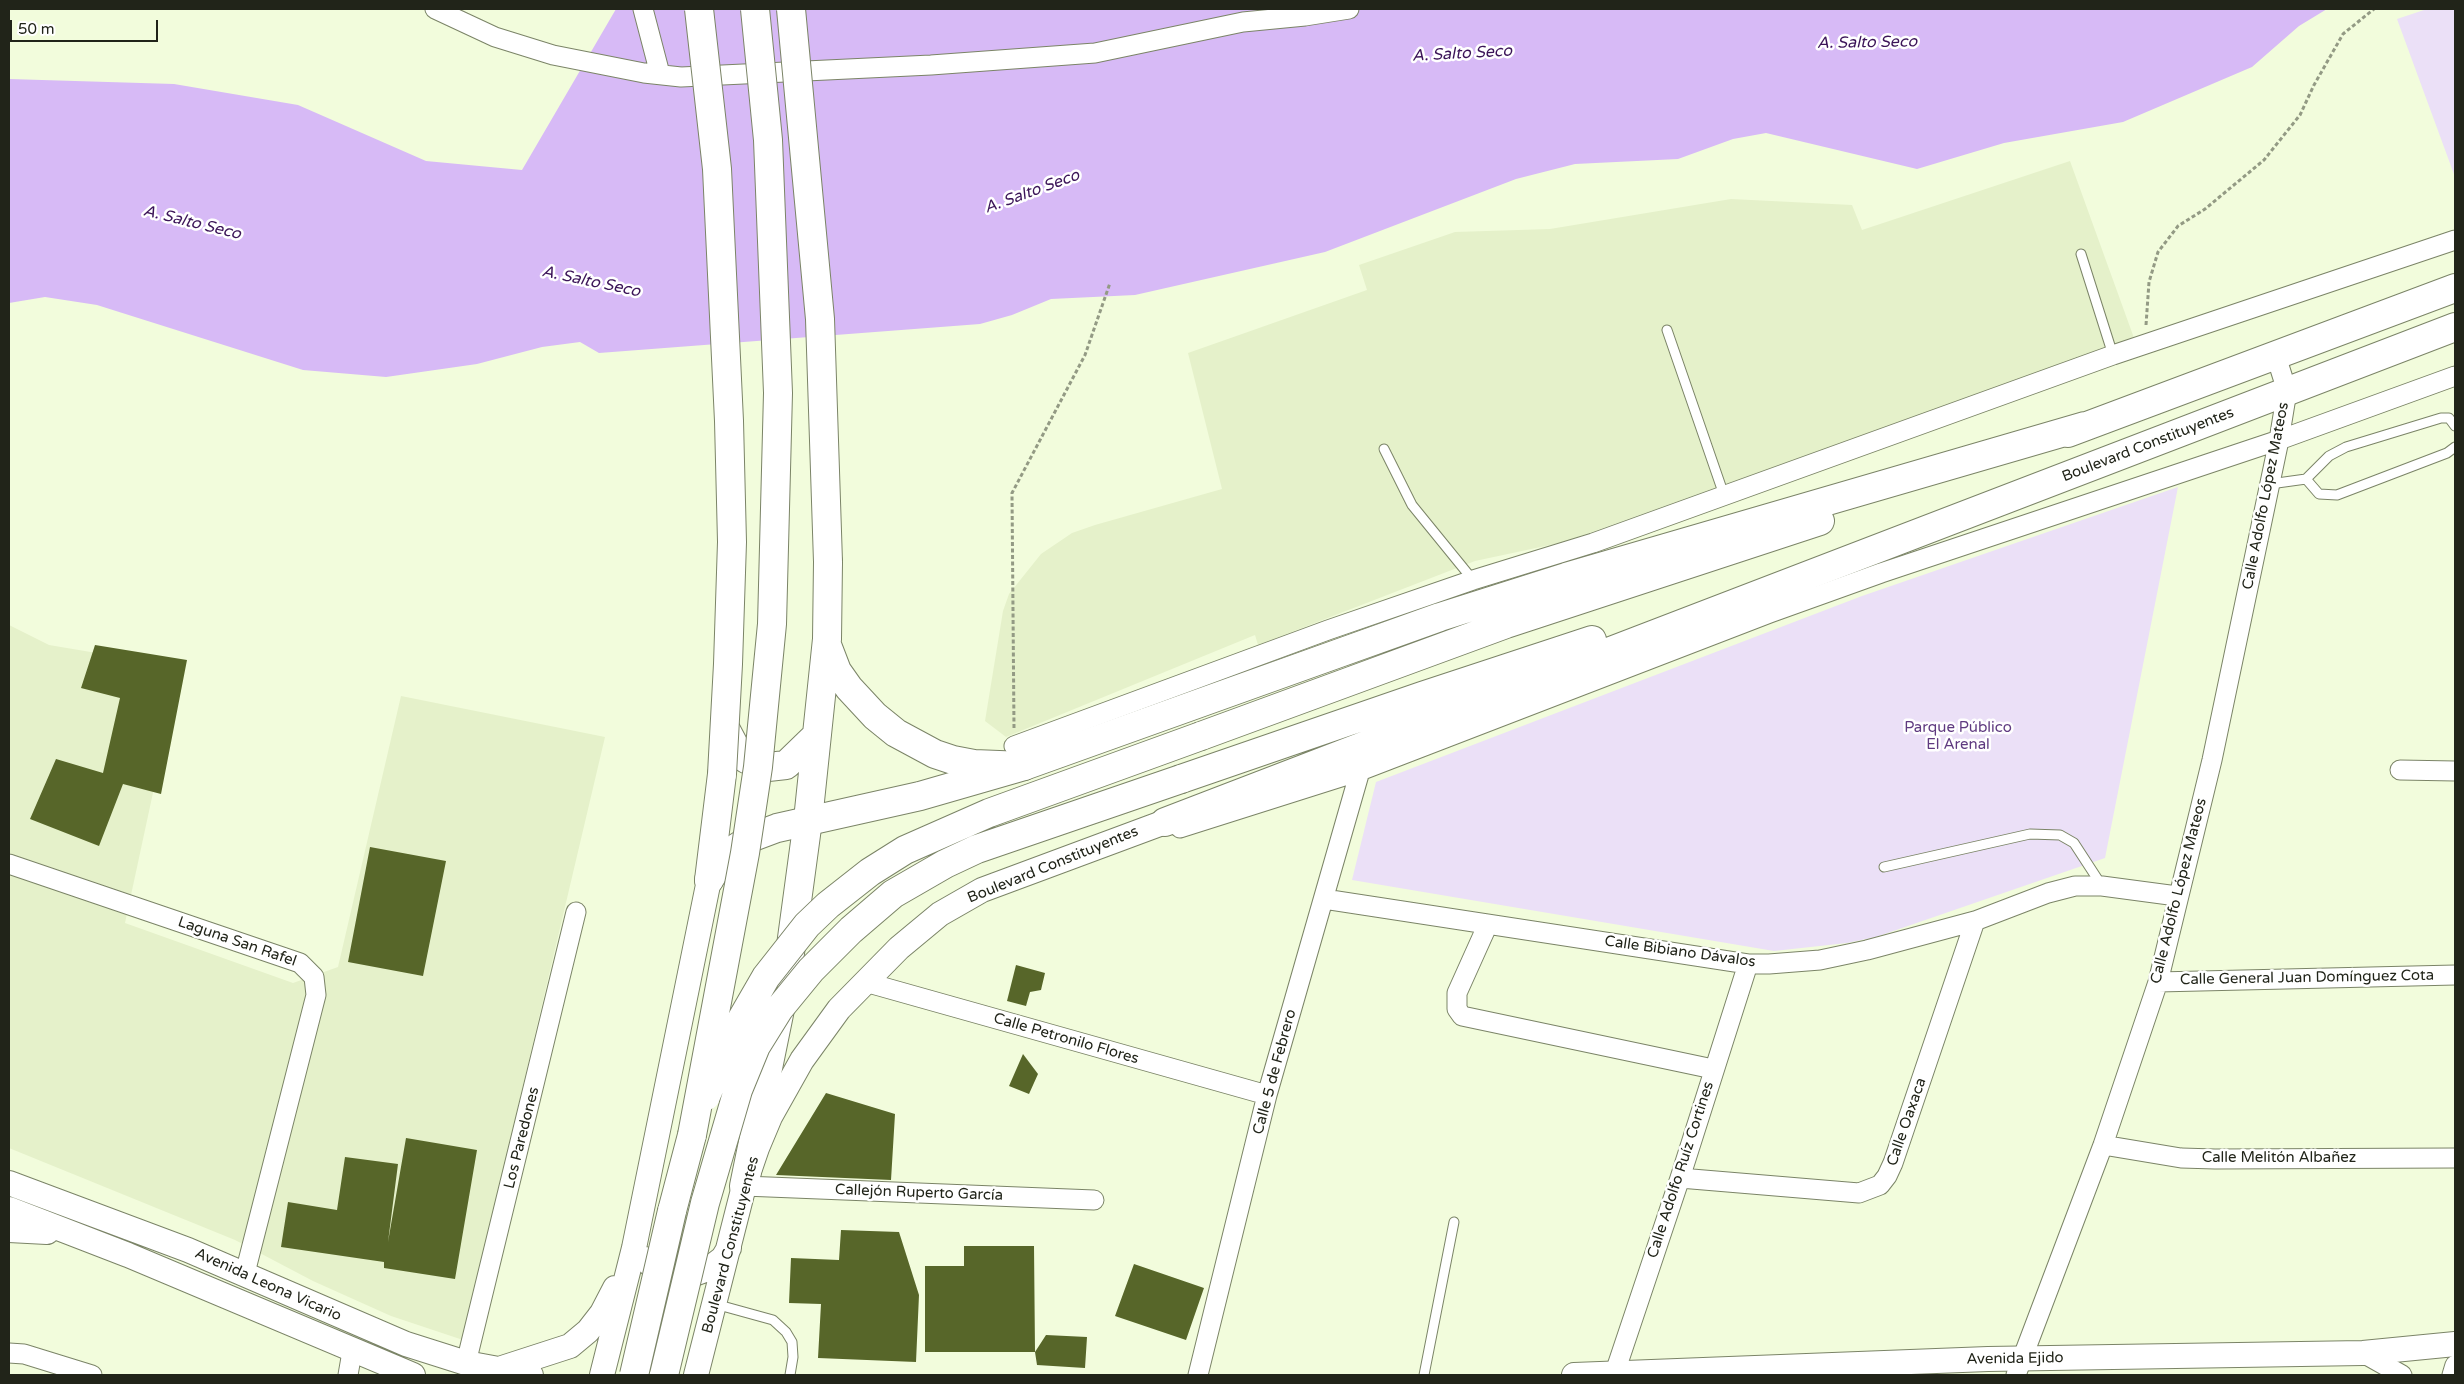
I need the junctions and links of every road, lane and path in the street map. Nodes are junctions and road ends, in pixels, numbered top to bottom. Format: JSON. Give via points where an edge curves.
{"nodes":[{"id":1,"x":436,"y":9,"type":"edge"},
{"id":2,"x":643,"y":9,"type":"edge"},
{"id":3,"x":699,"y":9,"type":"edge"},
{"id":4,"x":755,"y":9,"type":"edge"},
{"id":5,"x":791,"y":9,"type":"edge"},
{"id":6,"x":1349,"y":9,"type":"edge"},
{"id":7,"x":2374,"y":9,"type":"edge"},
{"id":8,"x":660,"y":74,"type":"junction"},
{"id":9,"x":2455,"y":240,"type":"edge"},
{"id":10,"x":2081,"y":254,"type":"dead end"},
{"id":11,"x":1110,"y":283,"type":"dead end"},
{"id":12,"x":2455,"y":288,"type":"edge"},
{"id":13,"x":2455,"y":327,"type":"edge"},
{"id":14,"x":1667,"y":330,"type":"dead end"},
{"id":15,"x":2144,"y":344,"type":"junction"},
{"id":16,"x":2113,"y":355,"type":"junction"},
{"id":17,"x":2276,"y":356,"type":"junction"},
{"id":18,"x":2455,"y":376,"type":"edge"},
{"id":19,"x":2287,"y":391,"type":"junction"},
{"id":20,"x":2085,"y":426,"type":"junction"},
{"id":21,"x":2455,"y":426,"type":"edge"},
{"id":22,"x":2279,"y":440,"type":"junction"},
{"id":23,"x":2455,"y":447,"type":"edge"},
{"id":24,"x":1384,"y":449,"type":"dead end"},
{"id":25,"x":2306,"y":479,"type":"junction"},
{"id":26,"x":2270,"y":484,"type":"junction"},
{"id":27,"x":1724,"y":495,"type":"junction"},
{"id":28,"x":1841,"y":563,"type":"junction"},
{"id":29,"x":1472,"y":580,"type":"junction"},
{"id":30,"x":827,"y":639,"type":"junction"},
{"id":31,"x":725,"y":728,"type":"junction"},
{"id":32,"x":816,"y":735,"type":"junction"},
{"id":33,"x":1019,"y":756,"type":"junction"},
{"id":34,"x":2400,"y":770,"type":"dead end"},
{"id":35,"x":1360,"y":771,"type":"junction"},
{"id":36,"x":2455,"y":771,"type":"edge"},
{"id":37,"x":808,"y":820,"type":"junction"},
{"id":38,"x":1165,"y":822,"type":"junction"},
{"id":39,"x":9,"y":864,"type":"edge"},
{"id":40,"x":1884,"y":867,"type":"dead end"},
{"id":41,"x":709,"y":880,"type":"junction"},
{"id":42,"x":2102,"y":886,"type":"junction"},
{"id":43,"x":2177,"y":896,"type":"junction"},
{"id":44,"x":1324,"y":899,"type":"junction"},
{"id":45,"x":576,"y":912,"type":"dead end"},
{"id":46,"x":1975,"y":921,"type":"junction"},
{"id":47,"x":1488,"y":924,"type":"junction"},
{"id":48,"x":1748,"y":964,"type":"junction"},
{"id":49,"x":2455,"y":975,"type":"edge"},
{"id":50,"x":866,"y":982,"type":"junction"},
{"id":51,"x":2158,"y":982,"type":"junction"},
{"id":52,"x":1713,"y":1069,"type":"junction"},
{"id":53,"x":1267,"y":1096,"type":"junction"},
{"id":54,"x":692,"y":1135,"type":"junction"},
{"id":55,"x":2103,"y":1145,"type":"junction"},
{"id":56,"x":2455,"y":1158,"type":"edge"},
{"id":57,"x":1680,"y":1178,"type":"junction"},
{"id":58,"x":9,"y":1183,"type":"edge"},
{"id":59,"x":744,"y":1186,"type":"junction"},
{"id":60,"x":9,"y":1194,"type":"edge"},
{"id":61,"x":1094,"y":1200,"type":"dead end"},
{"id":62,"x":74,"y":1206,"type":"junction"},
{"id":63,"x":9,"y":1209,"type":"edge"},
{"id":64,"x":1454,"y":1222,"type":"dead end"},
{"id":65,"x":9,"y":1230,"type":"edge"},
{"id":66,"x":84,"y":1238,"type":"junction"},
{"id":67,"x":636,"y":1238,"type":"junction"},
{"id":68,"x":730,"y":1248,"type":"junction"},
{"id":69,"x":245,"y":1273,"type":"junction"},
{"id":70,"x":714,"y":1304,"type":"junction"},
{"id":71,"x":2455,"y":1344,"type":"edge"},
{"id":72,"x":9,"y":1352,"type":"edge"},
{"id":73,"x":352,"y":1352,"type":"junction"},
{"id":74,"x":2363,"y":1353,"type":"junction"},
{"id":75,"x":466,"y":1363,"type":"junction"},
{"id":76,"x":2455,"y":1365,"type":"edge"},
{"id":77,"x":1985,"y":1367,"type":"edge"},
{"id":78,"x":2019,"y":1367,"type":"edge"},
{"id":79,"x":499,"y":1368,"type":"junction"},
{"id":80,"x":1614,"y":1374,"type":"edge"},
{"id":81,"x":92,"y":1375,"type":"edge"},
{"id":82,"x":348,"y":1375,"type":"edge"},
{"id":83,"x":413,"y":1375,"type":"edge"},
{"id":84,"x":531,"y":1375,"type":"edge"},
{"id":85,"x":602,"y":1375,"type":"edge"},
{"id":86,"x":634,"y":1375,"type":"edge"},
{"id":87,"x":664,"y":1375,"type":"edge"},
{"id":88,"x":696,"y":1375,"type":"edge"},
{"id":89,"x":790,"y":1375,"type":"edge"},
{"id":90,"x":1198,"y":1375,"type":"edge"},
{"id":91,"x":1424,"y":1375,"type":"edge"},
{"id":92,"x":1574,"y":1375,"type":"edge"},
{"id":93,"x":2402,"y":1375,"type":"edge"},
{"id":94,"x":2452,"y":1375,"type":"edge"}],
"edges":[{"from":1,"to":8,"type":"street","via":[[495,37],[553,55]]},
{"from":2,"to":8,"type":"street"},
{"from":3,"to":31,"type":"highway","bridge":true,"via":[[717,169],[730,421],[732,542]]},
{"from":4,"to":54,"type":"highway","bridge":true,"via":[[768,140],[778,393],[772,624],[758,767],[745,853]]},
{"from":5,"to":30,"type":"highway","bridge":true,"via":[[820,319],[828,562]]},
{"from":6,"to":8,"type":"street","via":[[1243,22],[1095,54],[681,77]]},
{"from":7,"to":15,"type":"path","via":[[2343,34],[2300,115],[2264,160],[2205,209],[2178,226],[2158,252],[2149,282]]},
{"from":9,"to":15,"type":"street"},
{"from":10,"to":16,"type":"lane"},
{"from":11,"to":33,"type":"path","via":[[1085,355],[1012,493]]},
{"from":12,"to":17,"type":"highway"},
{"from":13,"to":19,"type":"highway","name":"Boulevard Constituyentes"},
{"from":14,"to":27,"type":"lane"},
{"from":15,"to":16,"type":"street"},
{"from":16,"to":27,"type":"street"},
{"from":17,"to":19,"type":"street"},
{"from":17,"to":20,"type":"highway"},
{"from":18,"to":22,"type":"street"},
{"from":19,"to":22,"type":"street","name":"Calle Adolfo López Mateos"},
{"from":19,"to":28,"type":"highway","name":"Boulevard Constituyentes"},
{"from":20,"to":33,"type":"highway","via":[[1566,577]]},
{"from":20,"to":54,"type":"highway","bridge":true,"via":[[1791,532],[1506,624],[989,813],[904,850],[848,888],[808,925],[766,977],[715,1072]]},
{"from":21,"to":25,"type":"lane","via":[[2448,418],[2441,418],[2346,447],[2329,456]]},
{"from":22,"to":26,"type":"street","name":"Calle Adolfo López Mateos"},
{"from":22,"to":35,"type":"street","via":[[1835,590]]},
{"from":23,"to":25,"type":"lane","via":[[2447,454],[2337,495],[2319,494]]},
{"from":24,"to":29,"type":"lane","via":[[1412,505]]},
{"from":25,"to":26,"type":"lane"},
{"from":26,"to":43,"type":"street","name":"Calle Adolfo López Mateos","via":[[2212,760]]},
{"from":27,"to":29,"type":"street","via":[[1593,543]]},
{"from":28,"to":38,"type":"highway"},
{"from":28,"to":87,"type":"highway","bridge":true,"via":[[1422,696],[977,849],[893,894],[811,970],[779,1009],[756,1046],[738,1090],[705,1203]]},
{"from":29,"to":33,"type":"street","via":[[1328,630]]},
{"from":30,"to":32,"type":"highway"},
{"from":30,"to":33,"type":"highway","via":[[832,659],[849,688],[896,733],[935,754],[974,764]]},
{"from":31,"to":32,"type":"highway","via":[[746,759],[768,767],[786,765]]},
{"from":31,"to":41,"type":"highway","bridge":true},
{"from":32,"to":37,"type":"highway"},
{"from":33,"to":37,"type":"highway","via":[[920,796]]},
{"from":34,"to":36,"type":"street"},
{"from":35,"to":38,"type":"street","via":[[1181,828],[1170,827]]},
{"from":35,"to":44,"type":"street","name":"Calle 5 de Febrero"},
{"from":37,"to":41,"type":"highway","via":[[776,828],[744,842],[724,858]]},
{"from":37,"to":59,"type":"highway","via":[[787,975]]},
{"from":38,"to":50,"type":"street","name":"Boulevard Constituyentes","via":[[982,890],[940,914],[899,948]]},
{"from":39,"to":69,"type":"street","name":"Laguna San Rafel","via":[[300,963],[314,977],[316,995]]},
{"from":40,"to":42,"type":"lane","via":[[2030,834],[2060,835],[2074,843]]},
{"from":41,"to":67,"type":"street"},
{"from":42,"to":43,"type":"street","name":"Calle Bibiano Dávalos"},
{"from":42,"to":46,"type":"street","name":"Calle Bibiano Dávalos","via":[[2075,886],[2048,893]]},
{"from":43,"to":51,"type":"street","name":"Calle Adolfo López Mateos"},
{"from":44,"to":47,"type":"street","name":"Calle Bibiano Dávalos"},
{"from":44,"to":53,"type":"street","name":"Calle 5 de Febrero"},
{"from":45,"to":75,"type":"street","name":"Los Paredones"},
{"from":46,"to":48,"type":"street","name":"Calle Bibiano Dávalos","via":[[1820,960]]},
{"from":46,"to":57,"type":"street","name":"Calle Oaxaca","via":[[1893,1163],[1880,1185],[1859,1193]]},
{"from":47,"to":48,"type":"street","name":"Calle Bibiano Dávalos"},
{"from":47,"to":52,"type":"street","via":[[1457,993],[1457,1009],[1462,1016]]},
{"from":48,"to":52,"type":"street","name":"Calle Adolfo Ruíz Cortines"},
{"from":49,"to":51,"type":"street","name":"Calle General Juan Domínguez Cota"},
{"from":50,"to":53,"type":"street","name":"Calle Petronilo Flores"},
{"from":50,"to":59,"type":"street","name":"Boulevard Constituyentes","via":[[825,1027],[802,1060],[770,1117]]},
{"from":51,"to":55,"type":"street","name":"Calle Adolfo López Mateos"},
{"from":52,"to":57,"type":"street","name":"Calle Adolfo Ruíz Cortines"},
{"from":53,"to":90,"type":"street","name":"Calle 5 de Febrero"},
{"from":54,"to":86,"type":"highway","bridge":true},
{"from":55,"to":56,"type":"street","name":"Calle Melitón Albañez","via":[[2181,1158]]},
{"from":55,"to":78,"type":"street","name":"Calle Adolfo López Mateos"},
{"from":57,"to":80,"type":"street","name":"Calle Adolfo Ruíz Cortines"},
{"from":58,"to":62,"type":"street","name":"Avenida Leona Vicario"},
{"from":59,"to":61,"type":"street","name":"Callejón Ruperto García"},
{"from":59,"to":68,"type":"street","name":"Boulevard Constituyentes"},
{"from":60,"to":62,"type":"street"},
{"from":62,"to":69,"type":"street","name":"Avenida Leona Vicario"},
{"from":63,"to":66,"type":"street","name":"Avenida Leona Vicario"},
{"from":64,"to":91,"type":"lane"},
{"from":65,"to":66,"type":"street"},
{"from":66,"to":73,"type":"street","name":"Avenida Leona Vicario"},
{"from":67,"to":68,"type":"street","via":[[646,1260],[658,1272],[673,1277],[703,1272],[723,1258]]},
{"from":67,"to":79,"type":"street","via":[[602,1314],[588,1331],[570,1346]]},
{"from":67,"to":85,"type":"street"},
{"from":68,"to":70,"type":"street","name":"Boulevard Constituyentes"},
{"from":69,"to":75,"type":"street","name":"Avenida Leona Vicario","via":[[397,1341]]},
{"from":70,"to":88,"type":"street","name":"Boulevard Constituyentes"},
{"from":70,"to":89,"type":"lane","via":[[773,1320],[786,1332],[792,1342]]},
{"from":71,"to":74,"type":"street","name":"Avenida Ejido"},
{"from":72,"to":81,"type":"street"},
{"from":73,"to":82,"type":"street"},
{"from":73,"to":83,"type":"street","name":"Avenida Leona Vicario"},
{"from":74,"to":78,"type":"street","name":"Avenida Ejido"},
{"from":74,"to":93,"type":"street"},
{"from":75,"to":79,"type":"street","name":"Avenida Leona Vicario"},
{"from":76,"to":94,"type":"street"},
{"from":77,"to":78,"type":"street","name":"Avenida Ejido"},
{"from":77,"to":80,"type":"street","name":"Avenida Ejido"},
{"from":79,"to":84,"type":"street","name":"Avenida Leona Vicario"},
{"from":80,"to":92,"type":"street","name":"Avenida Ejido"}]}
